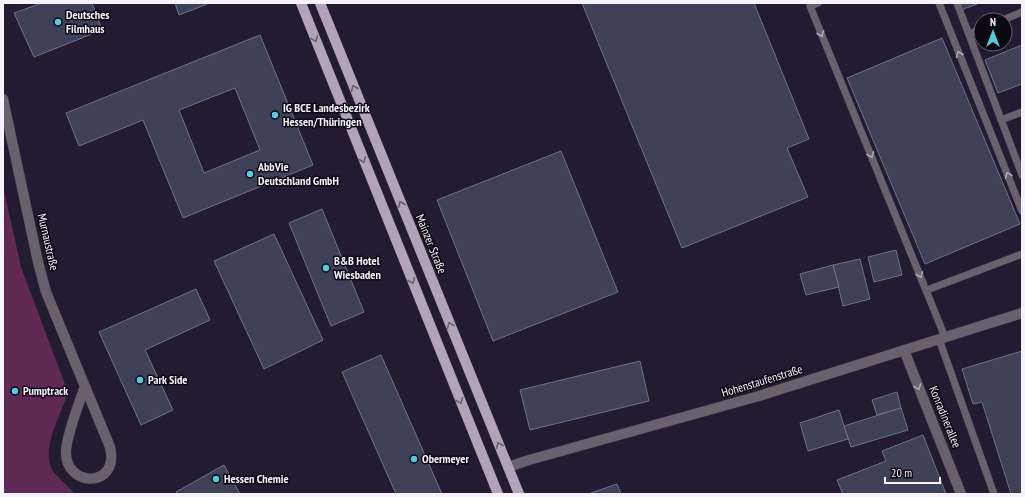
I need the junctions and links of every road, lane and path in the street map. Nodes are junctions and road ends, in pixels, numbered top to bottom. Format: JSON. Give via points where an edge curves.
{"nodes":[{"id":1,"x":301,"y":3,"type":"edge"},
{"id":2,"x":320,"y":3,"type":"edge"},
{"id":3,"x":818,"y":3,"type":"edge"},
{"id":4,"x":939,"y":3,"type":"edge"},
{"id":5,"x":957,"y":3,"type":"edge"},
{"id":6,"x":973,"y":32,"type":"edge"},
{"id":7,"x":969,"y":34,"type":"junction"},
{"id":8,"x":3,"y":99,"type":"edge"},
{"id":9,"x":1022,"y":112,"type":"edge"},
{"id":10,"x":1002,"y":120,"type":"junction"},
{"id":11,"x":1022,"y":175,"type":"edge"},
{"id":12,"x":1022,"y":211,"type":"edge"},
{"id":13,"x":1022,"y":254,"type":"edge"},
{"id":14,"x":927,"y":290,"type":"junction"},
{"id":15,"x":1022,"y":313,"type":"edge"},
{"id":16,"x":942,"y":338,"type":"junction"},
{"id":17,"x":904,"y":350,"type":"junction"},
{"id":18,"x":85,"y":386,"type":"junction"},
{"id":19,"x":508,"y":467,"type":"junction"},
{"id":20,"x":498,"y":494,"type":"edge"},
{"id":21,"x":519,"y":494,"type":"edge"},
{"id":22,"x":961,"y":494,"type":"edge"},
{"id":23,"x":994,"y":494,"type":"edge"}],
"edges":[{"from":1,"to":20,"type":"main road","one_way":true},
{"from":19,"to":2,"type":"main road","name":"Mainzer Straße","one_way":true},
{"from":3,"to":14,"type":"lane","one_way":true,"via":[[810,6]]},
{"from":12,"to":4,"type":"lane","one_way":true},
{"from":5,"to":7,"type":"lane"},
{"from":6,"to":7,"type":"lane"},
{"from":7,"to":10,"type":"lane"},
{"from":8,"to":18,"type":"street","name":"Murnaustraße","via":[[46,292]]},
{"from":9,"to":10,"type":"lane"},
{"from":10,"to":11,"type":"lane"},
{"from":13,"to":14,"type":"lane"},
{"from":14,"to":16,"type":"lane"},
{"from":15,"to":16,"type":"street","name":"Hohenstaufenstraße"},
{"from":16,"to":17,"type":"street","name":"Hohenstaufenstraße"},
{"from":16,"to":23,"type":"lane"},
{"from":17,"to":19,"type":"street","name":"Hohenstaufenstraße","via":[[759,396]]},
{"from":17,"to":22,"type":"street","name":"Konradinerallee","one_way":true},
{"from":18,"to":18,"type":"street","name":"Murnaustraße","via":[[112,454],[110,468],[96,478],[89,479],[72,471],[66,452]]},
{"from":19,"to":21,"type":"main road","name":"Mainzer Straße"}]}
